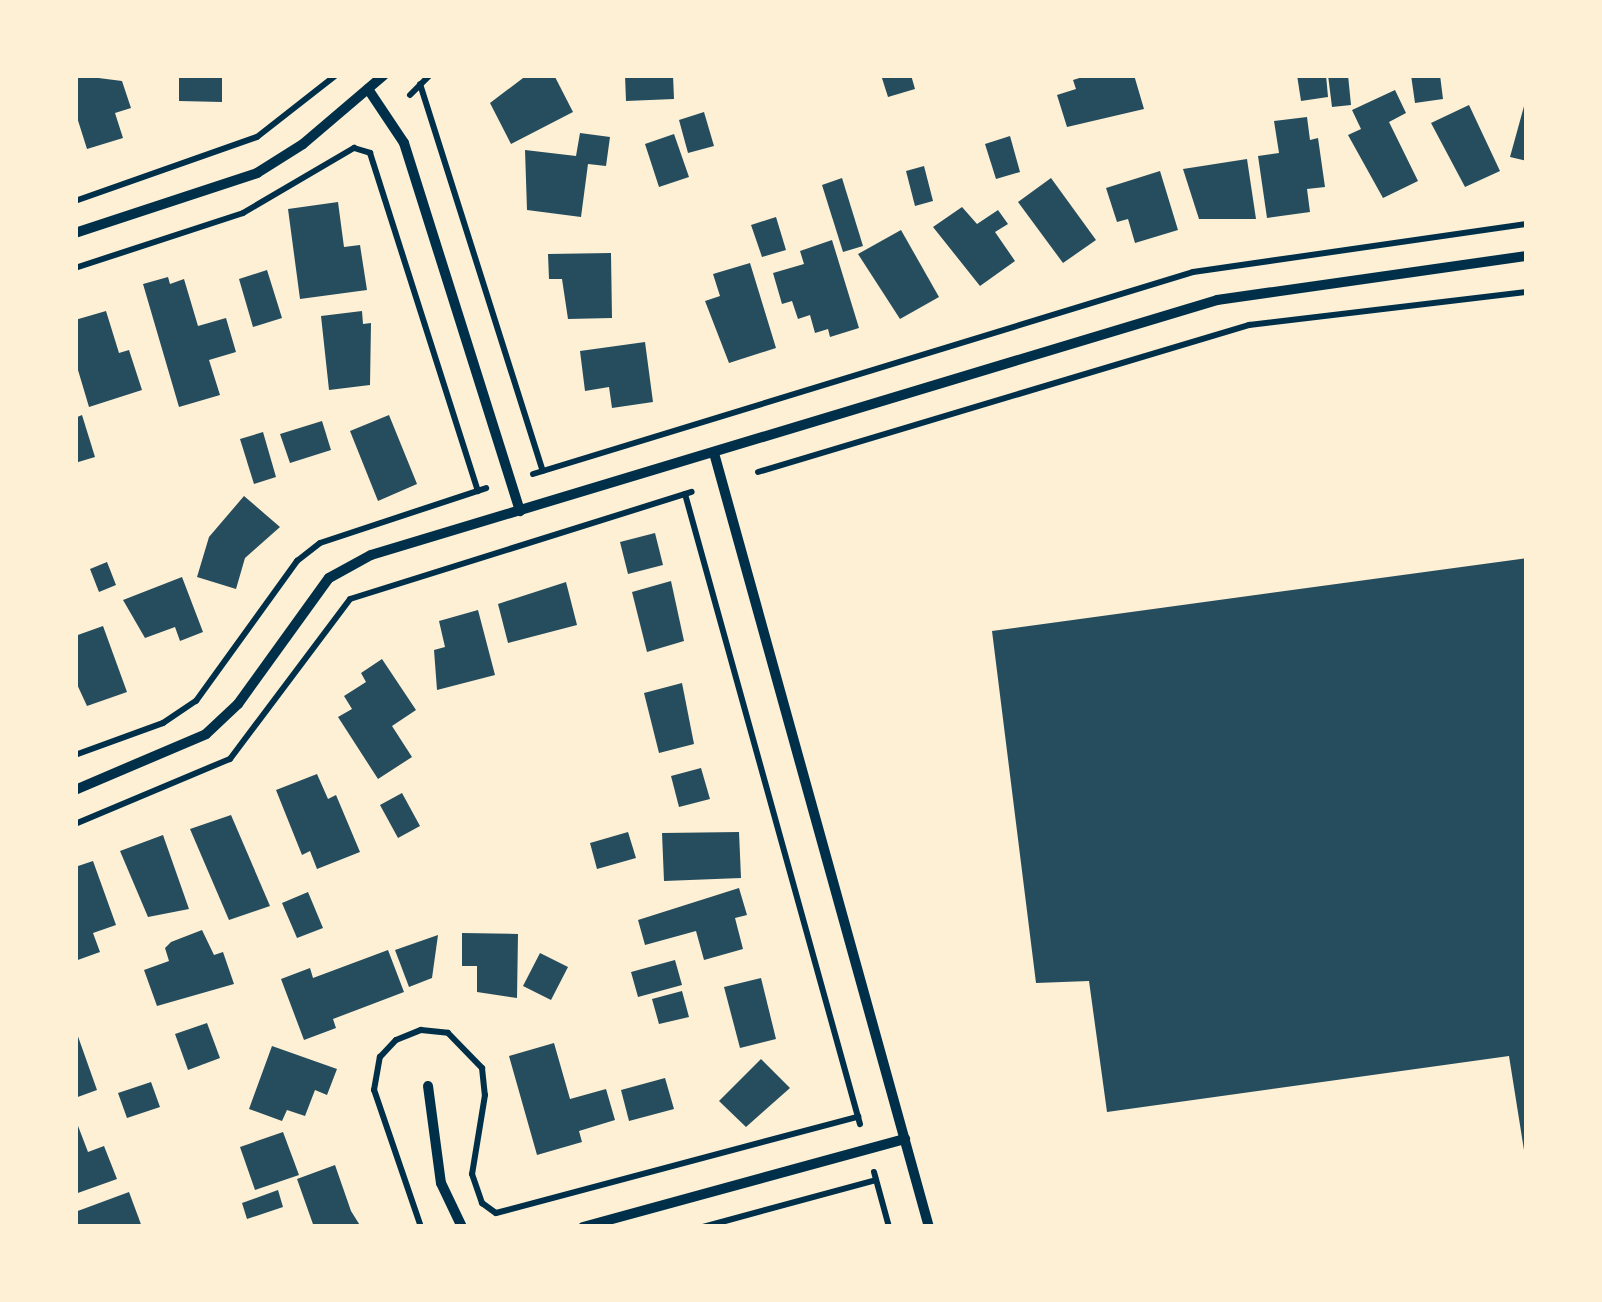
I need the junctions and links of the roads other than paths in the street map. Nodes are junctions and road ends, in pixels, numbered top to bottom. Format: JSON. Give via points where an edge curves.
{"nodes":[{"id":1,"x":384,"y":75,"type":"edge"},
{"id":2,"x":368,"y":89,"type":"junction"},
{"id":3,"x":75,"y":233,"type":"edge"},
{"id":4,"x":1527,"y":256,"type":"edge"},
{"id":5,"x":714,"y":453,"type":"junction"},
{"id":6,"x":520,"y":510,"type":"junction"},
{"id":7,"x":75,"y":790,"type":"edge"},
{"id":8,"x":428,"y":1086,"type":"dead end"},
{"id":9,"x":905,"y":1139,"type":"junction"},
{"id":10,"x":462,"y":1227,"type":"edge"},
{"id":11,"x":583,"y":1227,"type":"edge"},
{"id":12,"x":929,"y":1227,"type":"edge"}],
"edges":[{"from":1,"to":2,"type":"street"},
{"from":2,"to":3,"type":"street","via":[[257,173]]},
{"from":2,"to":6,"type":"street","via":[[404,143]]},
{"from":4,"to":5,"type":"street","via":[[1217,300]]},
{"from":5,"to":6,"type":"street"},
{"from":5,"to":9,"type":"street"},
{"from":6,"to":7,"type":"street","via":[[371,555],[329,578],[238,704],[206,734]]},
{"from":8,"to":10,"type":"street","via":[[441,1184]]},
{"from":9,"to":11,"type":"street"},
{"from":9,"to":12,"type":"street"}]}
